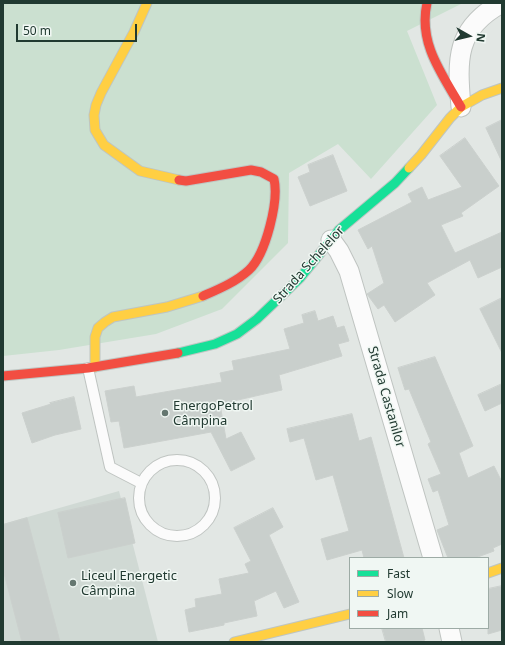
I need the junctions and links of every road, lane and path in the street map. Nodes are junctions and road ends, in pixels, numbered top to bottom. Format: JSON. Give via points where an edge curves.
{"nodes":[{"id":1,"x":147,"y":3,"type":"edge"},
{"id":2,"x":427,"y":3,"type":"edge"},
{"id":3,"x":502,"y":3,"type":"edge"},
{"id":4,"x":502,"y":88,"type":"edge"},
{"id":5,"x":462,"y":107,"type":"junction"},
{"id":6,"x":331,"y":240,"type":"junction"},
{"id":7,"x":92,"y":367,"type":"junction"},
{"id":8,"x":3,"y":376,"type":"edge"},
{"id":9,"x":141,"y":483,"type":"junction"},
{"id":10,"x":433,"y":557,"type":"edge"},
{"id":11,"x":502,"y":568,"type":"edge"},
{"id":12,"x":489,"y":573,"type":"edge"},
{"id":13,"x":349,"y":614,"type":"edge"},
{"id":14,"x":449,"y":629,"type":"edge"},
{"id":15,"x":234,"y":642,"type":"edge"},
{"id":16,"x":452,"y":642,"type":"edge"}],
"edges":[{"from":1,"to":7,"type":"street","via":[[96,105],[95,130],[104,145],[140,171],[167,178],[186,180],[251,170],[261,172],[274,179],[277,189],[275,206],[258,258],[250,269],[228,285],[193,300],[113,317],[105,321],[98,328]]},
{"from":2,"to":5,"type":"street","via":[[424,10],[424,31],[430,52]]},
{"from":3,"to":5,"type":"street","via":[[482,16],[469,30],[462,46],[459,66]]},
{"from":4,"to":5,"type":"street","name":"Strada Schelelor","via":[[482,95]]},
{"from":5,"to":6,"type":"street","name":"Strada Schelelor","via":[[395,183]]},
{"from":6,"to":7,"type":"street","name":"Strada Schelelor","via":[[300,278],[257,320],[237,334],[195,350]]},
{"from":6,"to":10,"type":"street","name":"Strada Castanilor","via":[[349,271]]},
{"from":7,"to":8,"type":"street","name":"Strada Schelelor"},
{"from":7,"to":9,"type":"lane","via":[[110,467]]},
{"from":9,"to":9,"type":"lane","via":[[138,493],[141,513],[146,522],[163,534],[183,536],[192,533],[204,524],[212,512],[212,484],[208,475],[193,463],[173,459],[163,462],[154,467]]},
{"from":11,"to":12,"type":"street"},
{"from":13,"to":15,"type":"street"},
{"from":14,"to":16,"type":"street"}]}
